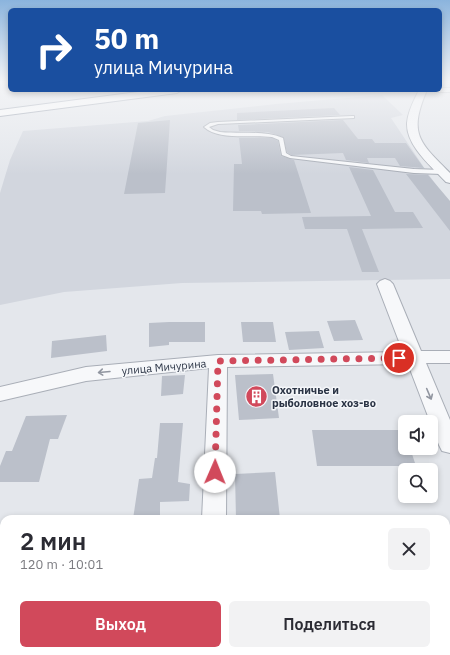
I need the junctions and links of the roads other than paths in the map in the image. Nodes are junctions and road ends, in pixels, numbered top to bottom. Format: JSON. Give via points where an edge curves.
{"nodes":[{"id":1,"x":415,"y":113,"type":"edge"},
{"id":2,"x":352,"y":117,"type":"dead end"},
{"id":3,"x":442,"y":172,"type":"junction"},
{"id":4,"x":450,"y":180,"type":"edge"},
{"id":5,"x":385,"y":284,"type":"dead end"},
{"id":6,"x":450,"y":357,"type":"edge"},
{"id":7,"x":414,"y":358,"type":"junction"},
{"id":8,"x":218,"y":361,"type":"junction"},
{"id":9,"x":0,"y":395,"type":"edge"},
{"id":10,"x":450,"y":445,"type":"edge"},
{"id":11,"x":214,"y":515,"type":"edge"}],
"edges":[{"from":1,"to":3,"type":"street","via":[[412,128],[417,141]]},
{"from":2,"to":3,"type":"lane","via":[[218,123],[206,127],[211,132],[277,136],[281,139],[284,154],[290,158],[414,172]]},
{"from":3,"to":4,"type":"street"},
{"from":5,"to":7,"type":"street"},
{"from":6,"to":7,"type":"street","name":"улица Мичурина"},
{"from":7,"to":8,"type":"street","name":"улица Мичурина"},
{"from":7,"to":10,"type":"street","one_way":true},
{"from":8,"to":9,"type":"street","name":"улица Мичурина","one_way":true,"via":[[86,374]]},
{"from":8,"to":11,"type":"street"}]}
